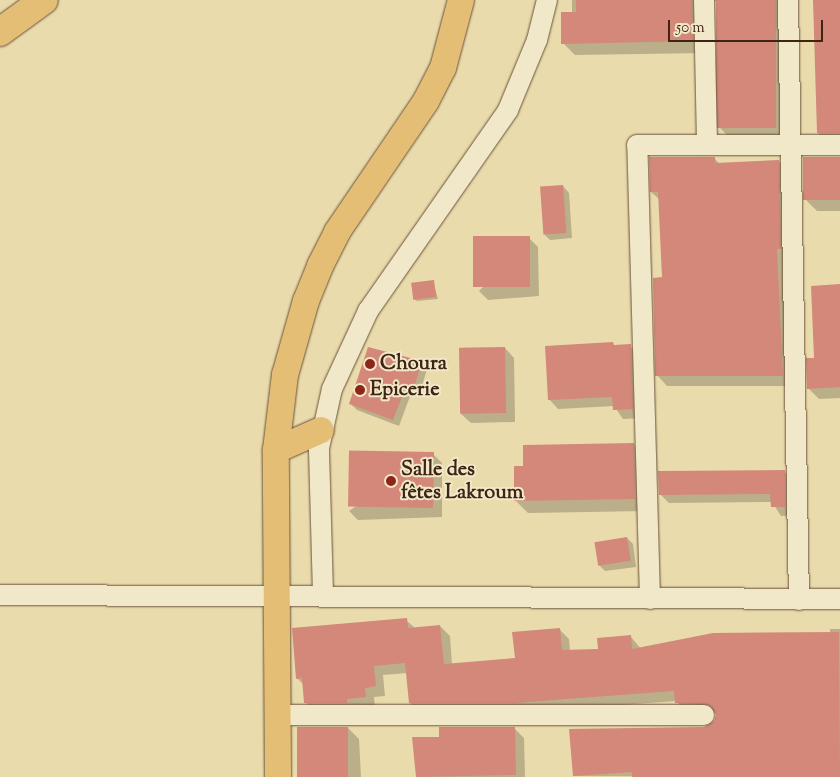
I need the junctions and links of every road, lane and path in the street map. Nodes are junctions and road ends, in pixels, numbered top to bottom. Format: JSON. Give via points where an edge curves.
{"nodes":[{"id":1,"x":44,"y":0,"type":"edge"},
{"id":2,"x":461,"y":0,"type":"edge"},
{"id":3,"x":547,"y":0,"type":"edge"},
{"id":4,"x":704,"y":0,"type":"edge"},
{"id":5,"x":788,"y":0,"type":"edge"},
{"id":6,"x":0,"y":32,"type":"edge"},
{"id":7,"x":708,"y":145,"type":"junction"},
{"id":8,"x":791,"y":145,"type":"junction"},
{"id":9,"x":840,"y":145,"type":"edge"},
{"id":10,"x":321,"y":430,"type":"junction"},
{"id":11,"x":276,"y":450,"type":"junction"},
{"id":12,"x":323,"y":594,"type":"junction"},
{"id":13,"x":0,"y":595,"type":"edge"},
{"id":14,"x":277,"y":595,"type":"junction"},
{"id":15,"x":650,"y":599,"type":"junction"},
{"id":16,"x":840,"y":599,"type":"edge"},
{"id":17,"x":799,"y":600,"type":"junction"},
{"id":18,"x":278,"y":715,"type":"junction"},
{"id":19,"x":704,"y":715,"type":"dead end"},
{"id":20,"x":278,"y":777,"type":"edge"}],
"edges":[{"from":1,"to":6,"type":"highway"},
{"from":2,"to":11,"type":"main road","via":[[443,68],[426,102],[337,232],[306,301],[285,375]]},
{"from":3,"to":10,"type":"street","via":[[537,40],[508,110],[368,311],[348,349]]},
{"from":4,"to":7,"type":"street"},
{"from":5,"to":8,"type":"street"},
{"from":7,"to":8,"type":"street"},
{"from":7,"to":15,"type":"street","via":[[637,145]]},
{"from":8,"to":9,"type":"street"},
{"from":8,"to":17,"type":"street"},
{"from":10,"to":11,"type":"main road"},
{"from":10,"to":12,"type":"street","via":[[318,463]]},
{"from":11,"to":14,"type":"main road"},
{"from":12,"to":14,"type":"street"},
{"from":12,"to":15,"type":"street"},
{"from":13,"to":14,"type":"street"},
{"from":14,"to":18,"type":"main road"},
{"from":15,"to":17,"type":"street"},
{"from":16,"to":17,"type":"street"},
{"from":18,"to":19,"type":"street"},
{"from":18,"to":20,"type":"main road"}]}
